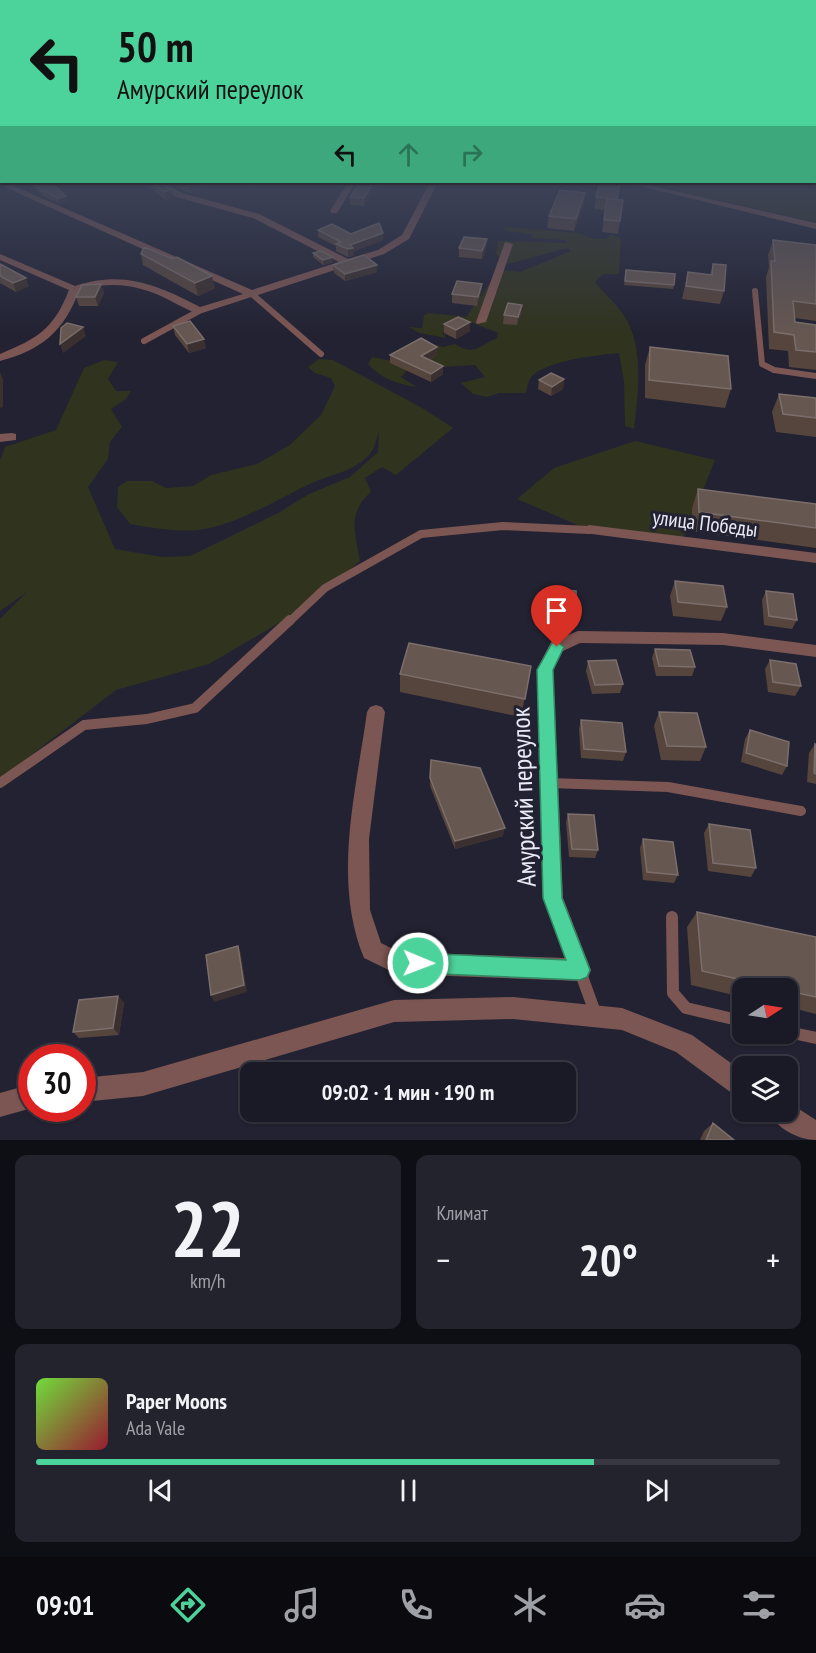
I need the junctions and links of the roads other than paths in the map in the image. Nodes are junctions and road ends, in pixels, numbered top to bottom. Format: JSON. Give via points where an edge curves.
{"nodes":[{"id":1,"x":106,"y":227,"type":"edge"},
{"id":2,"x":278,"y":227,"type":"edge"},
{"id":3,"x":411,"y":227,"type":"edge"},
{"id":4,"x":508,"y":244,"type":"dead end"},
{"id":5,"x":0,"y":257,"type":"edge"},
{"id":6,"x":348,"y":263,"type":"junction"},
{"id":7,"x":75,"y":289,"type":"junction"},
{"id":8,"x":755,"y":291,"type":"dead end"},
{"id":9,"x":252,"y":294,"type":"junction"},
{"id":10,"x":199,"y":311,"type":"junction"},
{"id":11,"x":481,"y":322,"type":"dead end"},
{"id":12,"x":144,"y":341,"type":"dead end"},
{"id":13,"x":321,"y":354,"type":"dead end"},
{"id":14,"x":0,"y":358,"type":"edge"},
{"id":15,"x":816,"y":376,"type":"edge"},
{"id":16,"x":589,"y":530,"type":"joint"},
{"id":17,"x":816,"y":558,"type":"edge"},
{"id":18,"x":816,"y":651,"type":"edge"},
{"id":19,"x":376,"y":712,"type":"dead end"},
{"id":20,"x":0,"y":783,"type":"edge"},
{"id":21,"x":549,"y":783,"type":"junction"},
{"id":22,"x":801,"y":811,"type":"dead end"},
{"id":23,"x":672,"y":917,"type":"dead end"},
{"id":24,"x":580,"y":970,"type":"junction"},
{"id":25,"x":596,"y":1016,"type":"junction"},
{"id":26,"x":732,"y":1019,"type":"edge"},
{"id":27,"x":798,"y":1034,"type":"edge"},
{"id":28,"x":816,"y":1038,"type":"edge"},
{"id":29,"x":732,"y":1078,"type":"edge"},
{"id":30,"x":96,"y":1089,"type":"edge"},
{"id":31,"x":18,"y":1100,"type":"edge"},
{"id":32,"x":0,"y":1105,"type":"edge"},
{"id":33,"x":797,"y":1122,"type":"edge"},
{"id":34,"x":816,"y":1134,"type":"edge"}],
"edges":[{"from":1,"to":9,"type":"street"},
{"from":2,"to":6,"type":"street"},
{"from":3,"to":6,"type":"street","via":[[406,237],[381,252]]},
{"from":4,"to":11,"type":"street"},
{"from":5,"to":7,"type":"street"},
{"from":6,"to":9,"type":"street"},
{"from":7,"to":10,"type":"street","via":[[94,281],[118,279],[143,285]]},
{"from":7,"to":14,"type":"street","via":[[64,318],[49,337]]},
{"from":8,"to":15,"type":"lane","via":[[762,364],[774,370]]},
{"from":9,"to":10,"type":"street"},
{"from":9,"to":13,"type":"lane"},
{"from":10,"to":12,"type":"lane"},
{"from":16,"to":17,"type":"street","name":"улица Победы"},
{"from":16,"to":20,"type":"lane","via":[[503,526],[422,534],[325,588],[195,708],[147,719],[84,725]]},
{"from":18,"to":21,"type":"street","name":"Амурский переулок","via":[[723,639],[578,637],[557,647],[545,670]]},
{"from":19,"to":24,"type":"street","via":[[359,839],[360,910],[372,950],[397,963]]},
{"from":21,"to":22,"type":"lane","via":[[668,787]]},
{"from":21,"to":24,"type":"street","name":"Амурский переулок","via":[[553,898]]},
{"from":23,"to":26,"type":"lane","via":[[673,993],[686,1008]]},
{"from":24,"to":25,"type":"lane"},
{"from":25,"to":29,"type":"street","via":[[622,1019],[684,1043]]},
{"from":25,"to":30,"type":"street","via":[[513,1008],[394,1011],[143,1084]]},
{"from":27,"to":28,"type":"lane"},
{"from":31,"to":32,"type":"street"},
{"from":33,"to":34,"type":"street"}]}
